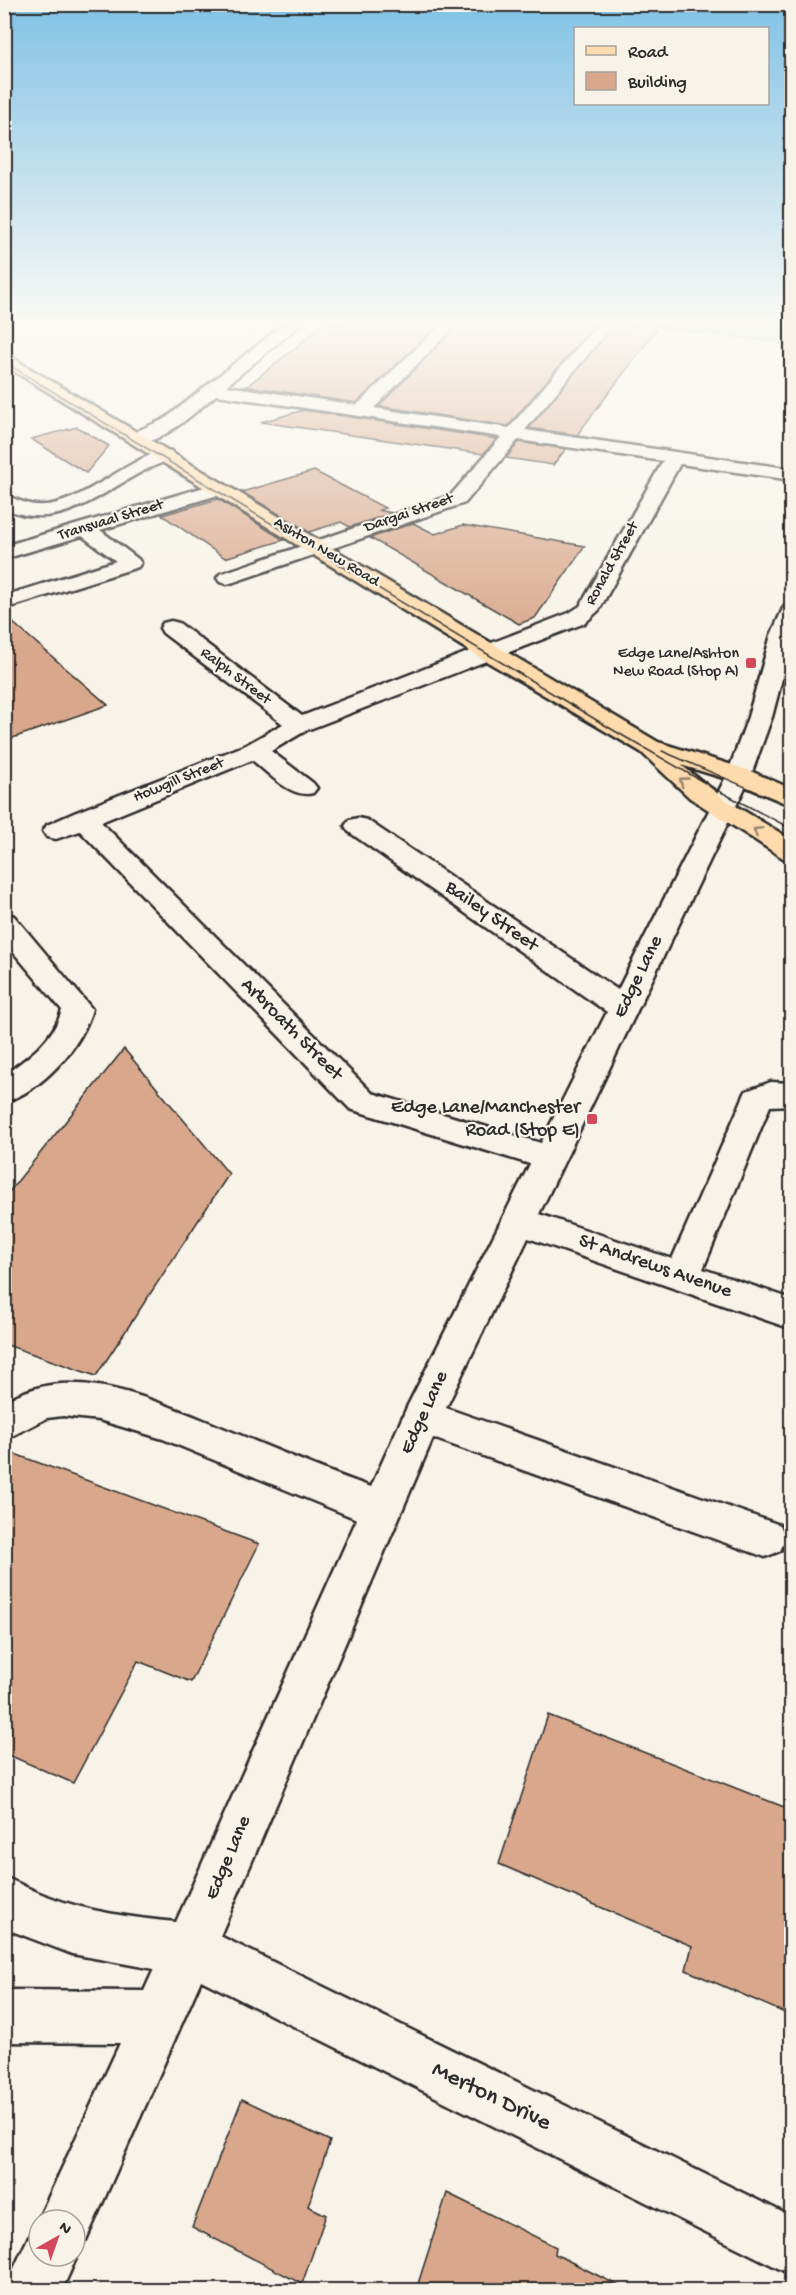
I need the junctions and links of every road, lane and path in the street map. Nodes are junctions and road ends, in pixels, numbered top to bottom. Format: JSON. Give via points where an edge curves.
{"nodes":[{"id":1,"x":126,"y":431,"type":"edge"},
{"id":2,"x":157,"y":431,"type":"edge"},
{"id":3,"x":501,"y":431,"type":"edge"},
{"id":4,"x":514,"y":433,"type":"junction"},
{"id":5,"x":137,"y":438,"type":"junction"},
{"id":6,"x":165,"y":455,"type":"junction"},
{"id":7,"x":675,"y":456,"type":"junction"},
{"id":8,"x":792,"y":475,"type":"edge"},
{"id":9,"x":218,"y":489,"type":"junction"},
{"id":10,"x":4,"y":501,"type":"edge"},
{"id":11,"x":86,"y":529,"type":"junction"},
{"id":12,"x":316,"y":546,"type":"junction"},
{"id":13,"x":4,"y":553,"type":"edge"},
{"id":14,"x":227,"y":578,"type":"dead end"},
{"id":15,"x":4,"y":603,"type":"edge"},
{"id":16,"x":792,"y":611,"type":"edge"},
{"id":17,"x":171,"y":628,"type":"dead end"},
{"id":18,"x":489,"y":653,"type":"junction"},
{"id":19,"x":300,"y":724,"type":"junction"},
{"id":20,"x":649,"y":747,"type":"junction"},
{"id":21,"x":255,"y":750,"type":"junction"},
{"id":22,"x":304,"y":788,"type":"dead end"},
{"id":23,"x":730,"y":792,"type":"junction"},
{"id":24,"x":792,"y":798,"type":"edge"},
{"id":25,"x":83,"y":819,"type":"junction"},
{"id":26,"x":358,"y":826,"type":"dead end"},
{"id":27,"x":56,"y":831,"type":"dead end"},
{"id":28,"x":792,"y":852,"type":"edge"},
{"id":29,"x":4,"y":922,"type":"edge"},
{"id":30,"x":624,"y":1009,"type":"junction"},
{"id":31,"x":4,"y":1091,"type":"edge"},
{"id":32,"x":792,"y":1094,"type":"edge"},
{"id":33,"x":549,"y":1158,"type":"junction"},
{"id":34,"x":519,"y":1221,"type":"junction"},
{"id":35,"x":682,"y":1277,"type":"junction"},
{"id":36,"x":792,"y":1314,"type":"edge"},
{"id":37,"x":422,"y":1417,"type":"junction"},
{"id":38,"x":4,"y":1423,"type":"edge"},
{"id":39,"x":381,"y":1509,"type":"junction"},
{"id":40,"x":765,"y":1538,"type":"dead end"},
{"id":41,"x":4,"y":1901,"type":"edge"},
{"id":42,"x":190,"y":1948,"type":"junction"},
{"id":43,"x":4,"y":2016,"type":"edge"},
{"id":44,"x":158,"y":2018,"type":"junction"},
{"id":45,"x":71,"y":2208,"type":"edge"},
{"id":46,"x":792,"y":2247,"type":"edge"},
{"id":47,"x":43,"y":2268,"type":"edge"},
{"id":48,"x":33,"y":2290,"type":"edge"}],
"edges":[{"from":1,"to":5,"type":"main road","name":"Ashton New Road"},
{"from":2,"to":5,"type":"street"},
{"from":3,"to":4,"type":"street"},
{"from":4,"to":7,"type":"street"},
{"from":4,"to":12,"type":"street","name":"Dargai Street","via":[[458,499]]},
{"from":5,"to":6,"type":"main road","name":"Ashton New Road"},
{"from":6,"to":9,"type":"main road","name":"Ashton New Road"},
{"from":6,"to":10,"type":"street","via":[[65,508],[39,511],[16,508]]},
{"from":7,"to":8,"type":"street"},
{"from":7,"to":18,"type":"street","name":"Ronald Street","via":[[588,610]]},
{"from":9,"to":11,"type":"street","name":"Transvaal Street"},
{"from":9,"to":12,"type":"main road","name":"Ashton New Road"},
{"from":11,"to":13,"type":"street","name":"Transvaal Street"},
{"from":11,"to":15,"type":"street","via":[[131,563]]},
{"from":12,"to":14,"type":"street","name":"Dargai Street"},
{"from":12,"to":18,"type":"main road","name":"Ashton New Road"},
{"from":16,"to":23,"type":"street","name":"Edge Lane","via":[[760,717]]},
{"from":17,"to":19,"type":"street","name":"Ralph Street"},
{"from":18,"to":19,"type":"street","name":"Ronald Street"},
{"from":18,"to":20,"type":"main road","name":"Ashton New Road"},
{"from":19,"to":21,"type":"street","name":"Howgill Street"},
{"from":20,"to":23,"type":"main road"},
{"from":23,"to":20,"type":"main road","one_way":true,"via":[[673,774]]},
{"from":21,"to":22,"type":"street"},
{"from":21,"to":25,"type":"street","name":"Howgill Street"},
{"from":23,"to":24,"type":"main road"},
{"from":28,"to":23,"type":"main road","one_way":true},
{"from":23,"to":30,"type":"street","name":"Edge Lane"},
{"from":25,"to":27,"type":"street","name":"Howgill Street"},
{"from":25,"to":33,"type":"street","name":"Arbroath Street","via":[[361,1101]]},
{"from":26,"to":30,"type":"street","name":"Bailey Street"},
{"from":29,"to":31,"type":"street","via":[[77,1009],[75,1024],[65,1040]]},
{"from":30,"to":33,"type":"street","name":"Edge Lane"},
{"from":32,"to":35,"type":"street","via":[[771,1093],[758,1099]]},
{"from":33,"to":34,"type":"street","name":"Edge Lane"},
{"from":34,"to":35,"type":"street","name":"St Andrews Avenue"},
{"from":34,"to":37,"type":"street","name":"Edge Lane"},
{"from":35,"to":36,"type":"street","name":"St Andrews Avenue"},
{"from":37,"to":39,"type":"street","name":"Edge Lane"},
{"from":37,"to":40,"type":"street"},
{"from":38,"to":39,"type":"street","via":[[37,1404],[64,1400],[111,1406],[162,1421]]},
{"from":39,"to":42,"type":"street","name":"Edge Lane"},
{"from":41,"to":42,"type":"street","name":"Merton Drive","via":[[31,1916],[90,1935]]},
{"from":42,"to":44,"type":"street","name":"Edge Lane"},
{"from":42,"to":46,"type":"street","name":"Merton Drive"},
{"from":43,"to":44,"type":"street"},
{"from":44,"to":45,"type":"street","name":"Edge Lane"},
{"from":47,"to":48,"type":"street"}]}
